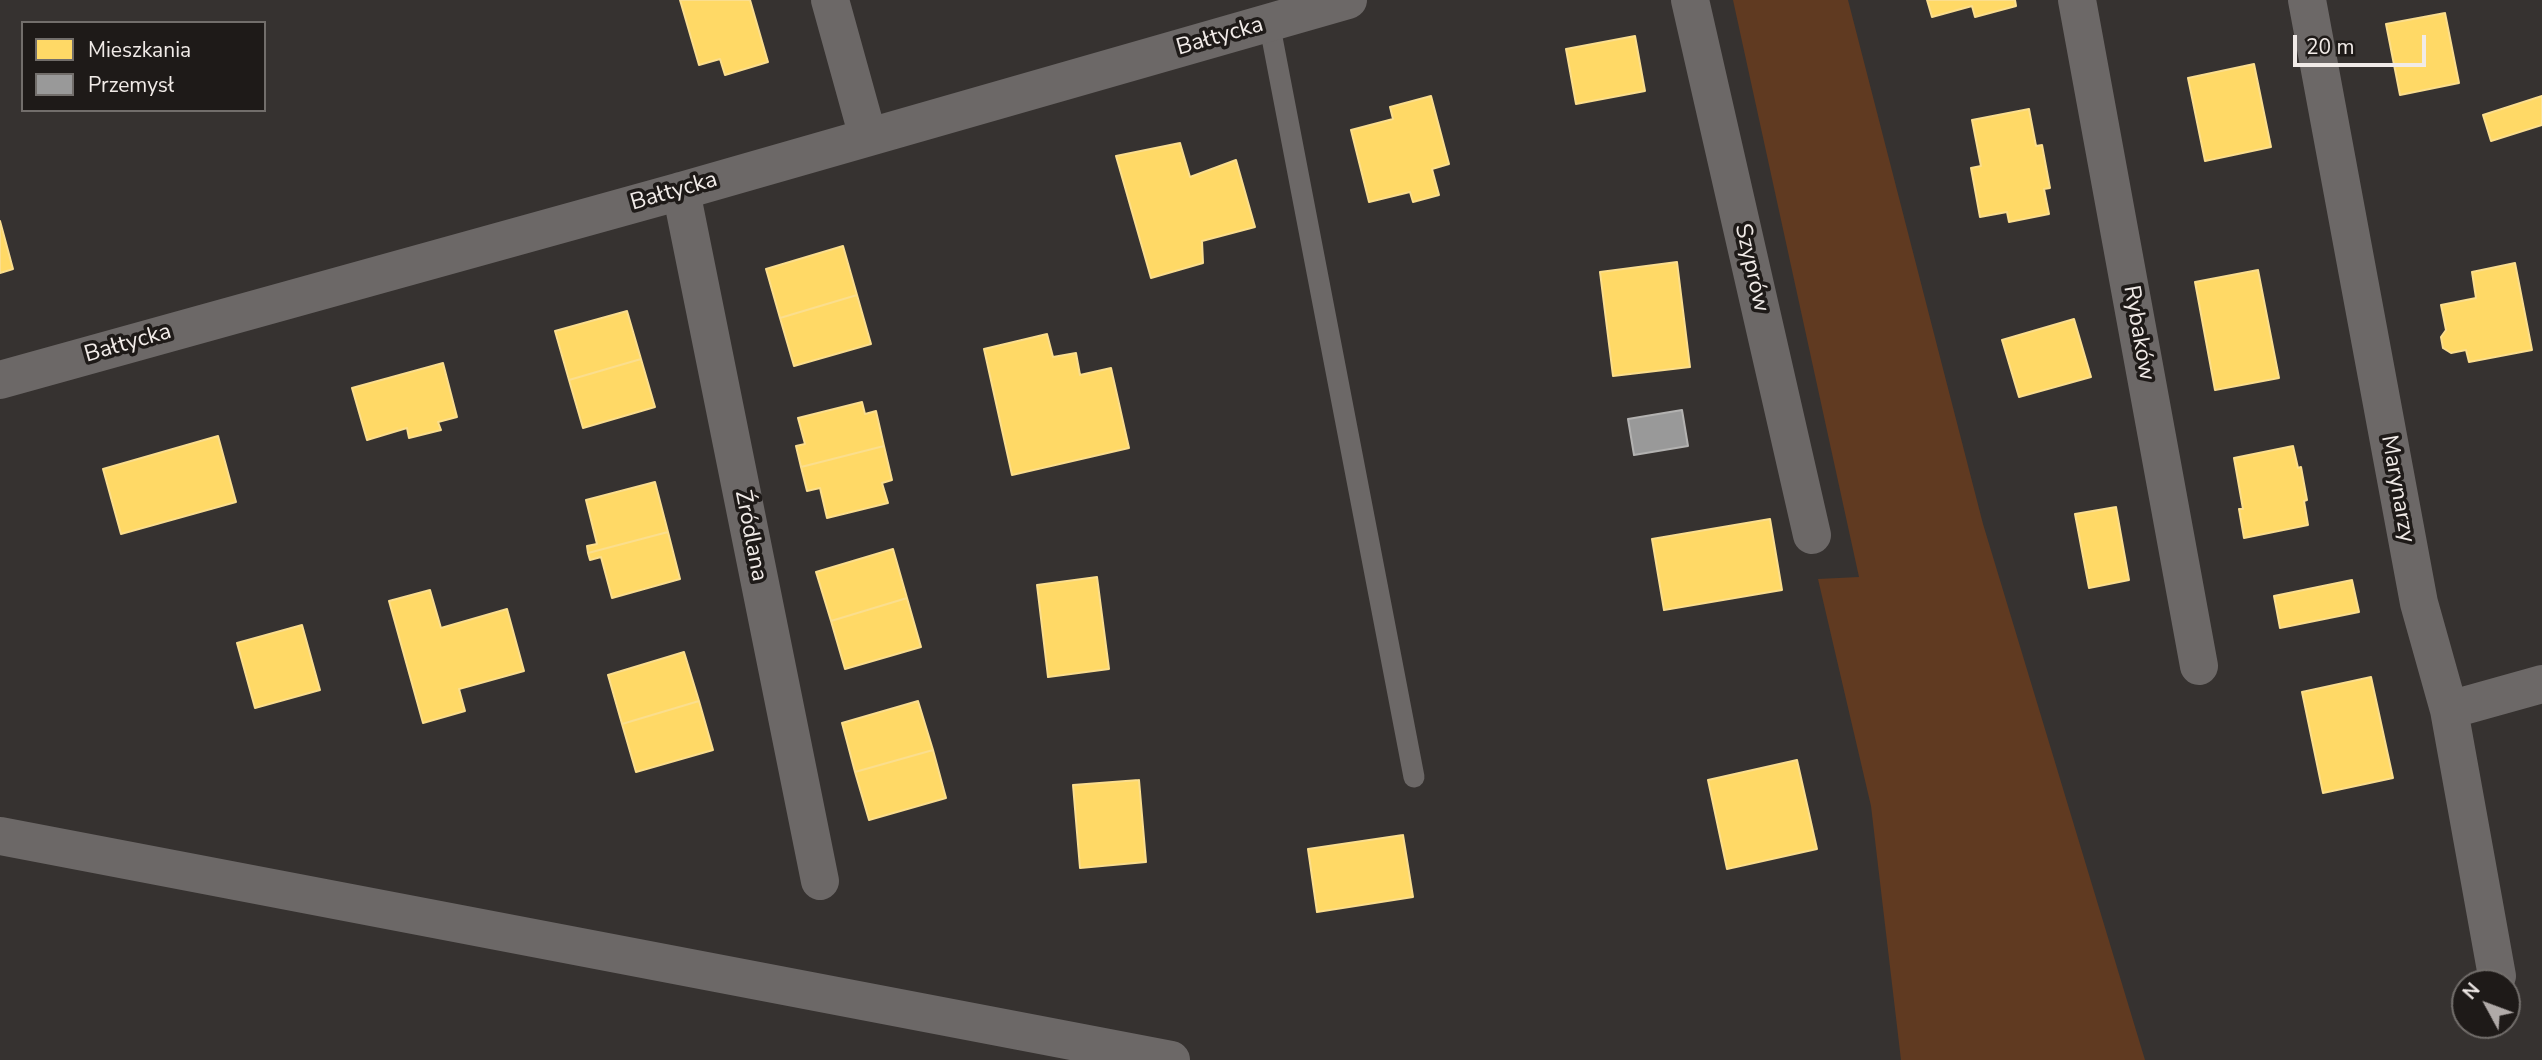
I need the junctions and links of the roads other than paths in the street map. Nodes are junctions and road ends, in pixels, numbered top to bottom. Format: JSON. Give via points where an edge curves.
{"nodes":[{"id":1,"x":830,"y":0,"type":"edge"},
{"id":2,"x":1348,"y":0,"type":"edge"},
{"id":3,"x":1690,"y":0,"type":"edge"},
{"id":4,"x":2077,"y":0,"type":"edge"},
{"id":5,"x":2307,"y":0,"type":"edge"},
{"id":6,"x":1269,"y":22,"type":"junction"},
{"id":7,"x":868,"y":137,"type":"junction"},
{"id":8,"x":681,"y":191,"type":"junction"},
{"id":9,"x":0,"y":380,"type":"edge"},
{"id":10,"x":1812,"y":535,"type":"dead end"},
{"id":11,"x":2199,"y":666,"type":"dead end"},
{"id":12,"x":2542,"y":684,"type":"edge"},
{"id":13,"x":2449,"y":710,"type":"junction"},
{"id":14,"x":1414,"y":778,"type":"dead end"},
{"id":15,"x":0,"y":836,"type":"edge"},
{"id":16,"x":820,"y":881,"type":"dead end"},
{"id":17,"x":2496,"y":969,"type":"edge"},
{"id":18,"x":1171,"y":1060,"type":"edge"}],
"edges":[{"from":1,"to":7,"type":"street"},
{"from":2,"to":6,"type":"street","name":"Bałtycka"},
{"from":3,"to":10,"type":"street","name":"Szyprów"},
{"from":4,"to":11,"type":"street","name":"Rybaków"},
{"from":5,"to":13,"type":"street","name":"Marynarzy","via":[[2418,603]]},
{"from":6,"to":7,"type":"street","name":"Bałtycka"},
{"from":6,"to":14,"type":"lane"},
{"from":7,"to":8,"type":"street","name":"Bałtycka"},
{"from":8,"to":9,"type":"street","name":"Bałtycka"},
{"from":8,"to":16,"type":"street","name":"Źródlana"},
{"from":12,"to":13,"type":"street"},
{"from":13,"to":17,"type":"street","name":"Marynarzy"},
{"from":15,"to":18,"type":"street"}]}
